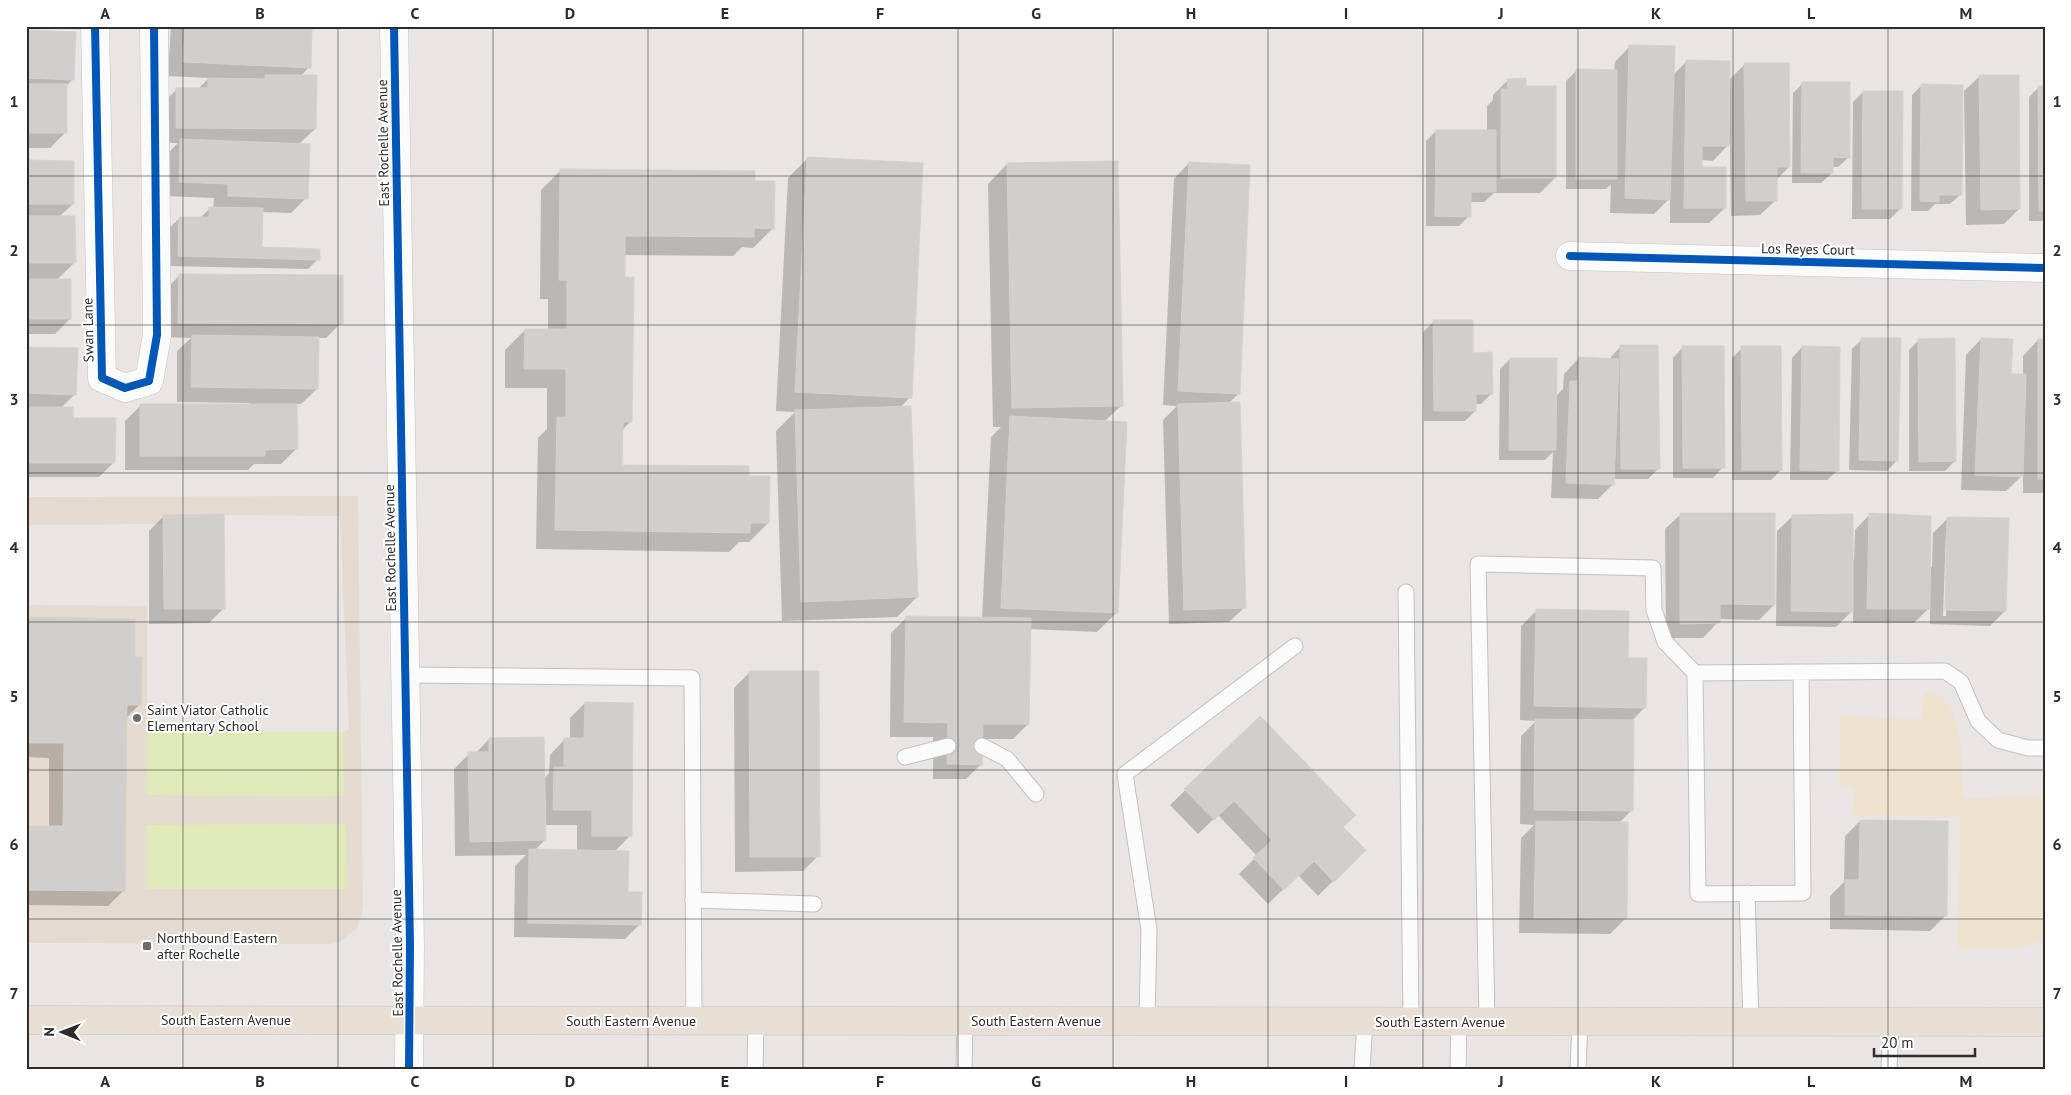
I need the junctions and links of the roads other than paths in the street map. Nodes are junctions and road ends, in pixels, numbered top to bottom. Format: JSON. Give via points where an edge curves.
{"nodes":[{"id":1,"x":95,"y":26,"type":"edge"},
{"id":2,"x":154,"y":26,"type":"edge"},
{"id":3,"x":394,"y":26,"type":"edge"},
{"id":4,"x":1570,"y":256,"type":"dead end"},
{"id":5,"x":2045,"y":268,"type":"edge"},
{"id":6,"x":1406,"y":592,"type":"dead end"},
{"id":7,"x":1295,"y":646,"type":"dead end"},
{"id":8,"x":1801,"y":672,"type":"junction"},
{"id":9,"x":1695,"y":673,"type":"junction"},
{"id":10,"x":405,"y":675,"type":"junction"},
{"id":11,"x":948,"y":746,"type":"dead end"},
{"id":12,"x":982,"y":746,"type":"dead end"},
{"id":13,"x":2045,"y":748,"type":"edge"},
{"id":14,"x":905,"y":757,"type":"dead end"},
{"id":15,"x":1036,"y":794,"type":"dead end"},
{"id":16,"x":1747,"y":893,"type":"junction"},
{"id":17,"x":693,"y":900,"type":"junction"},
{"id":18,"x":814,"y":904,"type":"dead end"},
{"id":19,"x":26,"y":1020,"type":"edge"},
{"id":20,"x":694,"y":1020,"type":"junction"},
{"id":21,"x":410,"y":1021,"type":"junction"},
{"id":22,"x":756,"y":1021,"type":"junction"},
{"id":23,"x":965,"y":1021,"type":"junction"},
{"id":24,"x":1147,"y":1021,"type":"junction"},
{"id":25,"x":1365,"y":1021,"type":"junction"},
{"id":26,"x":1411,"y":1022,"type":"junction"},
{"id":27,"x":1459,"y":1022,"type":"junction"},
{"id":28,"x":1487,"y":1022,"type":"junction"},
{"id":29,"x":1580,"y":1022,"type":"junction"},
{"id":30,"x":1751,"y":1022,"type":"junction"},
{"id":31,"x":1891,"y":1022,"type":"junction"},
{"id":32,"x":2045,"y":1022,"type":"edge"},
{"id":33,"x":409,"y":1069,"type":"edge"},
{"id":34,"x":755,"y":1069,"type":"edge"},
{"id":35,"x":964,"y":1069,"type":"edge"},
{"id":36,"x":1362,"y":1069,"type":"edge"},
{"id":37,"x":1458,"y":1069,"type":"edge"},
{"id":38,"x":1578,"y":1069,"type":"edge"},
{"id":39,"x":1889,"y":1069,"type":"edge"}],
"edges":[{"from":1,"to":2,"type":"street","name":"Swan Lane","via":[[102,378],[125,388],[149,381],[157,335]]},
{"from":3,"to":10,"type":"street","name":"East Rochelle Avenue"},
{"from":4,"to":5,"type":"street","name":"Los Reyes Court"},
{"from":6,"to":26,"type":"lane"},
{"from":7,"to":24,"type":"lane","via":[[1125,774],[1149,930]]},
{"from":8,"to":9,"type":"lane"},
{"from":8,"to":13,"type":"lane","via":[[1945,671],[1961,682],[1978,722],[1998,740],[2028,748]]},
{"from":8,"to":16,"type":"lane","via":[[1804,893]]},
{"from":9,"to":16,"type":"lane","via":[[1698,894]]},
{"from":9,"to":28,"type":"lane","via":[[1665,642],[1654,610],[1653,568],[1478,564]]},
{"from":10,"to":17,"type":"lane","via":[[692,678]]},
{"from":10,"to":21,"type":"street","name":"East Rochelle Avenue"},
{"from":11,"to":14,"type":"lane"},
{"from":12,"to":15,"type":"lane","via":[[1007,759]]},
{"from":16,"to":30,"type":"lane"},
{"from":17,"to":18,"type":"lane"},
{"from":17,"to":20,"type":"lane"},
{"from":19,"to":21,"type":"main road","name":"South Eastern Avenue"},
{"from":20,"to":21,"type":"main road","name":"South Eastern Avenue"},
{"from":20,"to":22,"type":"main road","name":"South Eastern Avenue"},
{"from":21,"to":33,"type":"street","name":"East Rochelle Avenue"},
{"from":22,"to":23,"type":"main road","name":"South Eastern Avenue"},
{"from":22,"to":34,"type":"lane"},
{"from":23,"to":24,"type":"main road","name":"South Eastern Avenue"},
{"from":23,"to":35,"type":"lane"},
{"from":24,"to":25,"type":"main road","name":"South Eastern Avenue"},
{"from":25,"to":26,"type":"main road","name":"South Eastern Avenue"},
{"from":25,"to":36,"type":"lane"},
{"from":26,"to":27,"type":"main road","name":"South Eastern Avenue"},
{"from":27,"to":28,"type":"main road","name":"South Eastern Avenue"},
{"from":27,"to":37,"type":"lane"},
{"from":28,"to":29,"type":"main road","name":"South Eastern Avenue"},
{"from":29,"to":30,"type":"main road","name":"South Eastern Avenue"},
{"from":29,"to":38,"type":"lane"},
{"from":30,"to":31,"type":"main road","name":"South Eastern Avenue"},
{"from":31,"to":32,"type":"main road","name":"South Eastern Avenue"},
{"from":31,"to":39,"type":"lane"}]}
